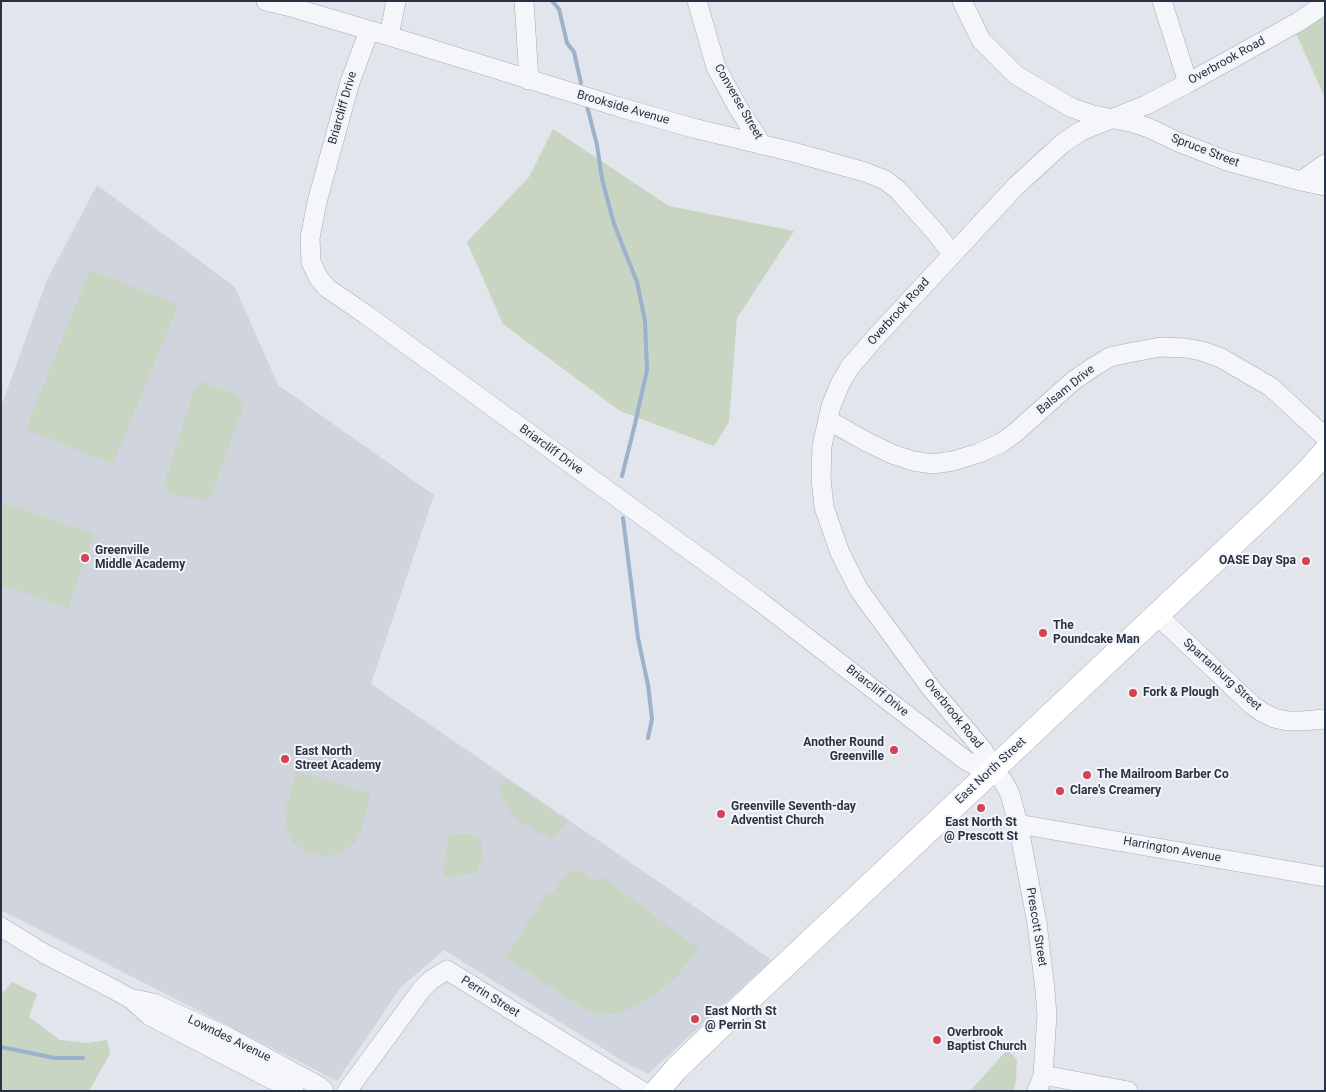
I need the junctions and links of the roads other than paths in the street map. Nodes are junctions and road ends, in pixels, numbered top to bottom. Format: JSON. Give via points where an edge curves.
{"nodes":[{"id":1,"x":266,"y":1,"type":"edge"},
{"id":2,"x":396,"y":1,"type":"edge"},
{"id":3,"x":524,"y":1,"type":"edge"},
{"id":4,"x":697,"y":1,"type":"edge"},
{"id":5,"x":962,"y":1,"type":"edge"},
{"id":6,"x":1162,"y":1,"type":"edge"},
{"id":7,"x":1325,"y":4,"type":"edge"},
{"id":8,"x":369,"y":31,"type":"junction"},
{"id":9,"x":388,"y":36,"type":"junction"},
{"id":10,"x":529,"y":80,"type":"junction"},
{"id":11,"x":1188,"y":83,"type":"junction"},
{"id":12,"x":1112,"y":118,"type":"junction"},
{"id":13,"x":762,"y":145,"type":"junction"},
{"id":14,"x":1325,"y":164,"type":"edge"},
{"id":15,"x":1301,"y":181,"type":"junction"},
{"id":16,"x":1325,"y":186,"type":"edge"},
{"id":17,"x":952,"y":254,"type":"junction"},
{"id":18,"x":828,"y":420,"type":"junction"},
{"id":19,"x":1325,"y":437,"type":"edge"},
{"id":20,"x":1325,"y":452,"type":"edge"},
{"id":21,"x":1157,"y":615,"type":"junction"},
{"id":22,"x":1325,"y":719,"type":"edge"},
{"id":23,"x":993,"y":769,"type":"junction"},
{"id":24,"x":1018,"y":824,"type":"junction"},
{"id":25,"x":1325,"y":877,"type":"edge"},
{"id":26,"x":1,"y":927,"type":"edge"},
{"id":27,"x":129,"y":998,"type":"junction"},
{"id":28,"x":1040,"y":1083,"type":"edge"},
{"id":29,"x":294,"y":1091,"type":"edge"},
{"id":30,"x":324,"y":1091,"type":"edge"},
{"id":31,"x":347,"y":1091,"type":"edge"},
{"id":32,"x":642,"y":1091,"type":"edge"},
{"id":33,"x":657,"y":1091,"type":"edge"},
{"id":34,"x":1128,"y":1091,"type":"edge"}],
"edges":[{"from":1,"to":8,"type":"street","name":"Brookside Avenue"},
{"from":2,"to":9,"type":"street"},
{"from":3,"to":10,"type":"street"},
{"from":4,"to":13,"type":"street","name":"Converse Street","via":[[716,67]]},
{"from":5,"to":12,"type":"street","name":"Spruce Street","via":[[981,40],[1016,75],[1072,108]]},
{"from":6,"to":11,"type":"street"},
{"from":7,"to":11,"type":"street","name":"Overbrook Road"},
{"from":8,"to":9,"type":"street","name":"Brookside Avenue"},
{"from":8,"to":23,"type":"street","name":"Briarcliff Drive","via":[[350,82],[310,238],[311,262],[327,288],[758,600],[965,760],[978,767]]},
{"from":9,"to":10,"type":"street","name":"Brookside Avenue"},
{"from":10,"to":13,"type":"street","name":"Brookside Avenue"},
{"from":11,"to":12,"type":"street","name":"Overbrook Road"},
{"from":12,"to":15,"type":"street","name":"Spruce Street","via":[[1149,128],[1227,161]]},
{"from":12,"to":17,"type":"street","name":"Overbrook Road","via":[[1081,131],[1063,143],[1016,186]]},
{"from":13,"to":17,"type":"street","name":"Brookside Avenue","via":[[885,180],[914,207]]},
{"from":14,"to":15,"type":"street"},
{"from":15,"to":16,"type":"street","name":"Spruce Street"},
{"from":17,"to":18,"type":"street","name":"Overbrook Road","via":[[850,368],[840,384]]},
{"from":18,"to":19,"type":"street","name":"Balsam Drive","via":[[892,454],[933,464],[953,461],[1001,443],[1073,381],[1110,357],[1161,347],[1202,351],[1244,370],[1271,387]]},
{"from":18,"to":23,"type":"street","name":"Overbrook Road","via":[[822,446],[821,478],[824,507],[840,553],[859,590],[930,687],[983,750]]},
{"from":20,"to":21,"type":"main road","name":"East North Street"},
{"from":21,"to":22,"type":"street","name":"Spartanburg Street","via":[[1262,712],[1288,721]]},
{"from":21,"to":23,"type":"main road","name":"East North Street"},
{"from":23,"to":24,"type":"street","name":"Prescott Street","via":[[1010,794]]},
{"from":23,"to":33,"type":"main road","name":"East North Street","via":[[727,1020]]},
{"from":24,"to":25,"type":"street","name":"Harrington Avenue"},
{"from":24,"to":28,"type":"street","name":"Prescott Street","via":[[1037,923],[1045,990],[1047,1015]]},
{"from":26,"to":27,"type":"street","name":"Lowndes Avenue"},
{"from":27,"to":29,"type":"street","name":"Lowndes Avenue","via":[[150,1016]]},
{"from":27,"to":30,"type":"street","name":"Lowndes Avenue","via":[[153,1003],[230,1038]]},
{"from":28,"to":34,"type":"street"},
{"from":31,"to":32,"type":"street","name":"Perrin Street","via":[[422,989],[447,970]]}]}
